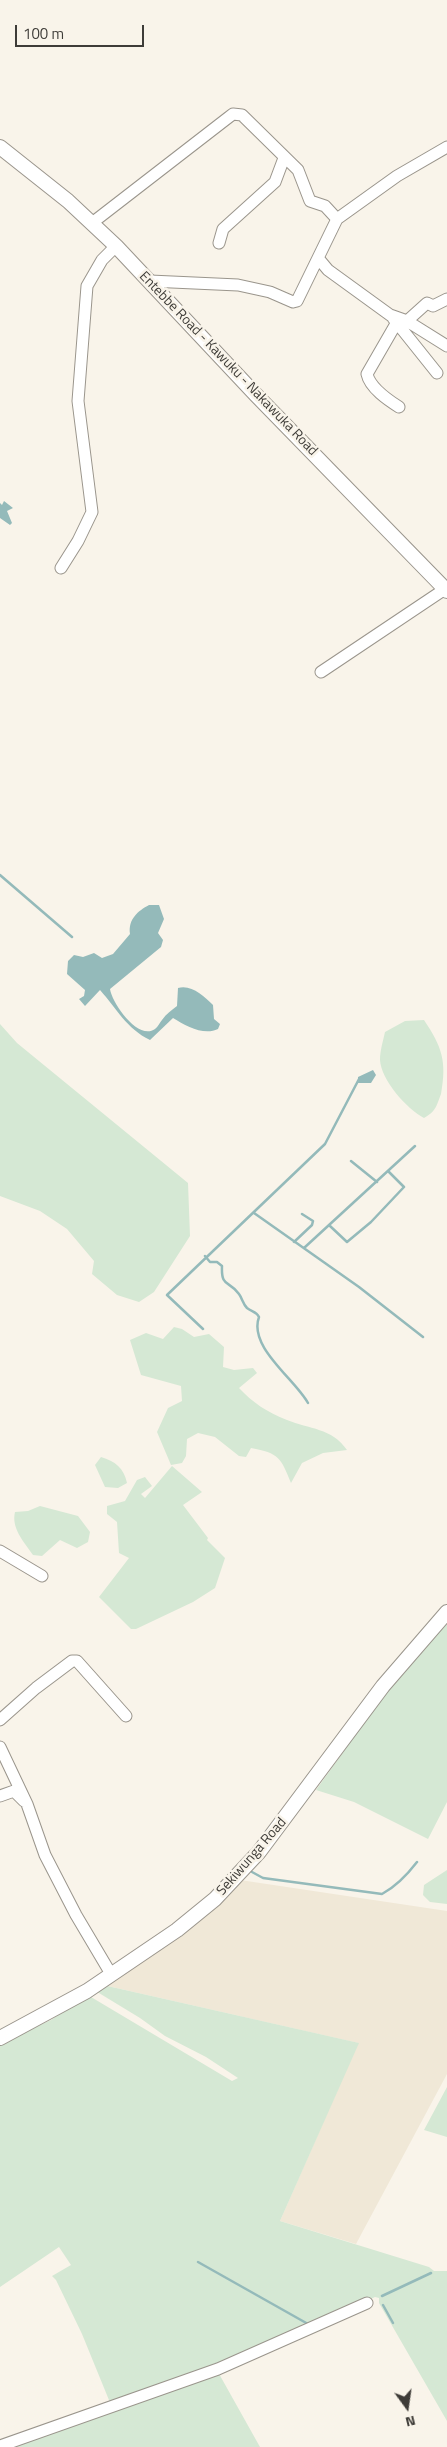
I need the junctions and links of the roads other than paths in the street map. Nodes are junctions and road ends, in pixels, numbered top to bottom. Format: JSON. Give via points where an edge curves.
{"nodes":[{"id":1,"x":0,"y":147,"type":"edge"},
{"id":2,"x":447,"y":147,"type":"edge"},
{"id":3,"x":284,"y":158,"type":"junction"},
{"id":4,"x":337,"y":219,"type":"junction"},
{"id":5,"x":92,"y":222,"type":"junction"},
{"id":6,"x":219,"y":244,"type":"dead end"},
{"id":7,"x":116,"y":246,"type":"junction"},
{"id":8,"x":318,"y":258,"type":"junction"},
{"id":9,"x":150,"y":281,"type":"junction"},
{"id":10,"x":447,"y":299,"type":"edge"},
{"id":11,"x":398,"y":320,"type":"junction"},
{"id":12,"x":447,"y":346,"type":"edge"},
{"id":13,"x":437,"y":372,"type":"dead end"},
{"id":14,"x":399,"y":407,"type":"dead end"},
{"id":15,"x":61,"y":568,"type":"dead end"},
{"id":16,"x":446,"y":590,"type":"edge"},
{"id":17,"x":321,"y":672,"type":"dead end"},
{"id":18,"x":0,"y":1551,"type":"edge"},
{"id":19,"x":42,"y":1576,"type":"dead end"},
{"id":20,"x":447,"y":1612,"type":"edge"},
{"id":21,"x":126,"y":1716,"type":"dead end"},
{"id":22,"x":0,"y":1720,"type":"edge"},
{"id":23,"x":0,"y":1747,"type":"edge"},
{"id":24,"x":0,"y":1796,"type":"edge"},
{"id":25,"x":27,"y":1804,"type":"junction"},
{"id":26,"x":111,"y":1974,"type":"junction"},
{"id":27,"x":0,"y":2038,"type":"edge"},
{"id":28,"x":367,"y":2303,"type":"dead end"},
{"id":29,"x":0,"y":2446,"type":"edge"}],
"edges":[{"from":1,"to":5,"type":"main road","name":"Entebbe Road - Kawuku - Nakawuka Road"},
{"from":2,"to":4,"type":"street","via":[[421,160]]},
{"from":3,"to":4,"type":"street","via":[[298,170],[310,200],[325,206]]},
{"from":3,"to":5,"type":"street","via":[[242,115],[233,114]]},
{"from":3,"to":6,"type":"street","via":[[275,182],[223,229]]},
{"from":4,"to":8,"type":"street"},
{"from":5,"to":7,"type":"main road","name":"Entebbe Road - Kawuku - Nakawuka Road"},
{"from":7,"to":9,"type":"main road","name":"Entebbe Road - Kawuku - Nakawuka Road"},
{"from":7,"to":15,"type":"street","via":[[102,260],[87,286],[78,402],[92,512]]},
{"from":8,"to":9,"type":"street","via":[[300,297],[293,302],[238,284]]},
{"from":8,"to":11,"type":"street","via":[[328,270]]},
{"from":9,"to":16,"type":"main road","name":"Entebbe Road - Kawuku - Nakawuka Road"},
{"from":10,"to":11,"type":"street","via":[[433,306],[427,303]]},
{"from":11,"to":12,"type":"street"},
{"from":11,"to":13,"type":"street"},
{"from":11,"to":14,"type":"street","via":[[367,374],[368,380],[384,397]]},
{"from":16,"to":17,"type":"street"},
{"from":18,"to":19,"type":"street"},
{"from":20,"to":26,"type":"main road","name":"Sekiwunga Road","via":[[383,1686],[304,1794],[228,1886],[200,1913]]},
{"from":21,"to":22,"type":"street","via":[[78,1661],[72,1661]]},
{"from":23,"to":25,"type":"street"},
{"from":24,"to":25,"type":"street","via":[[14,1791]]},
{"from":25,"to":26,"type":"street","via":[[45,1855]]},
{"from":26,"to":27,"type":"main road","name":"Sekiwunga Road","via":[[61,2006]]},
{"from":28,"to":29,"type":"street","via":[[218,2368]]}]}
